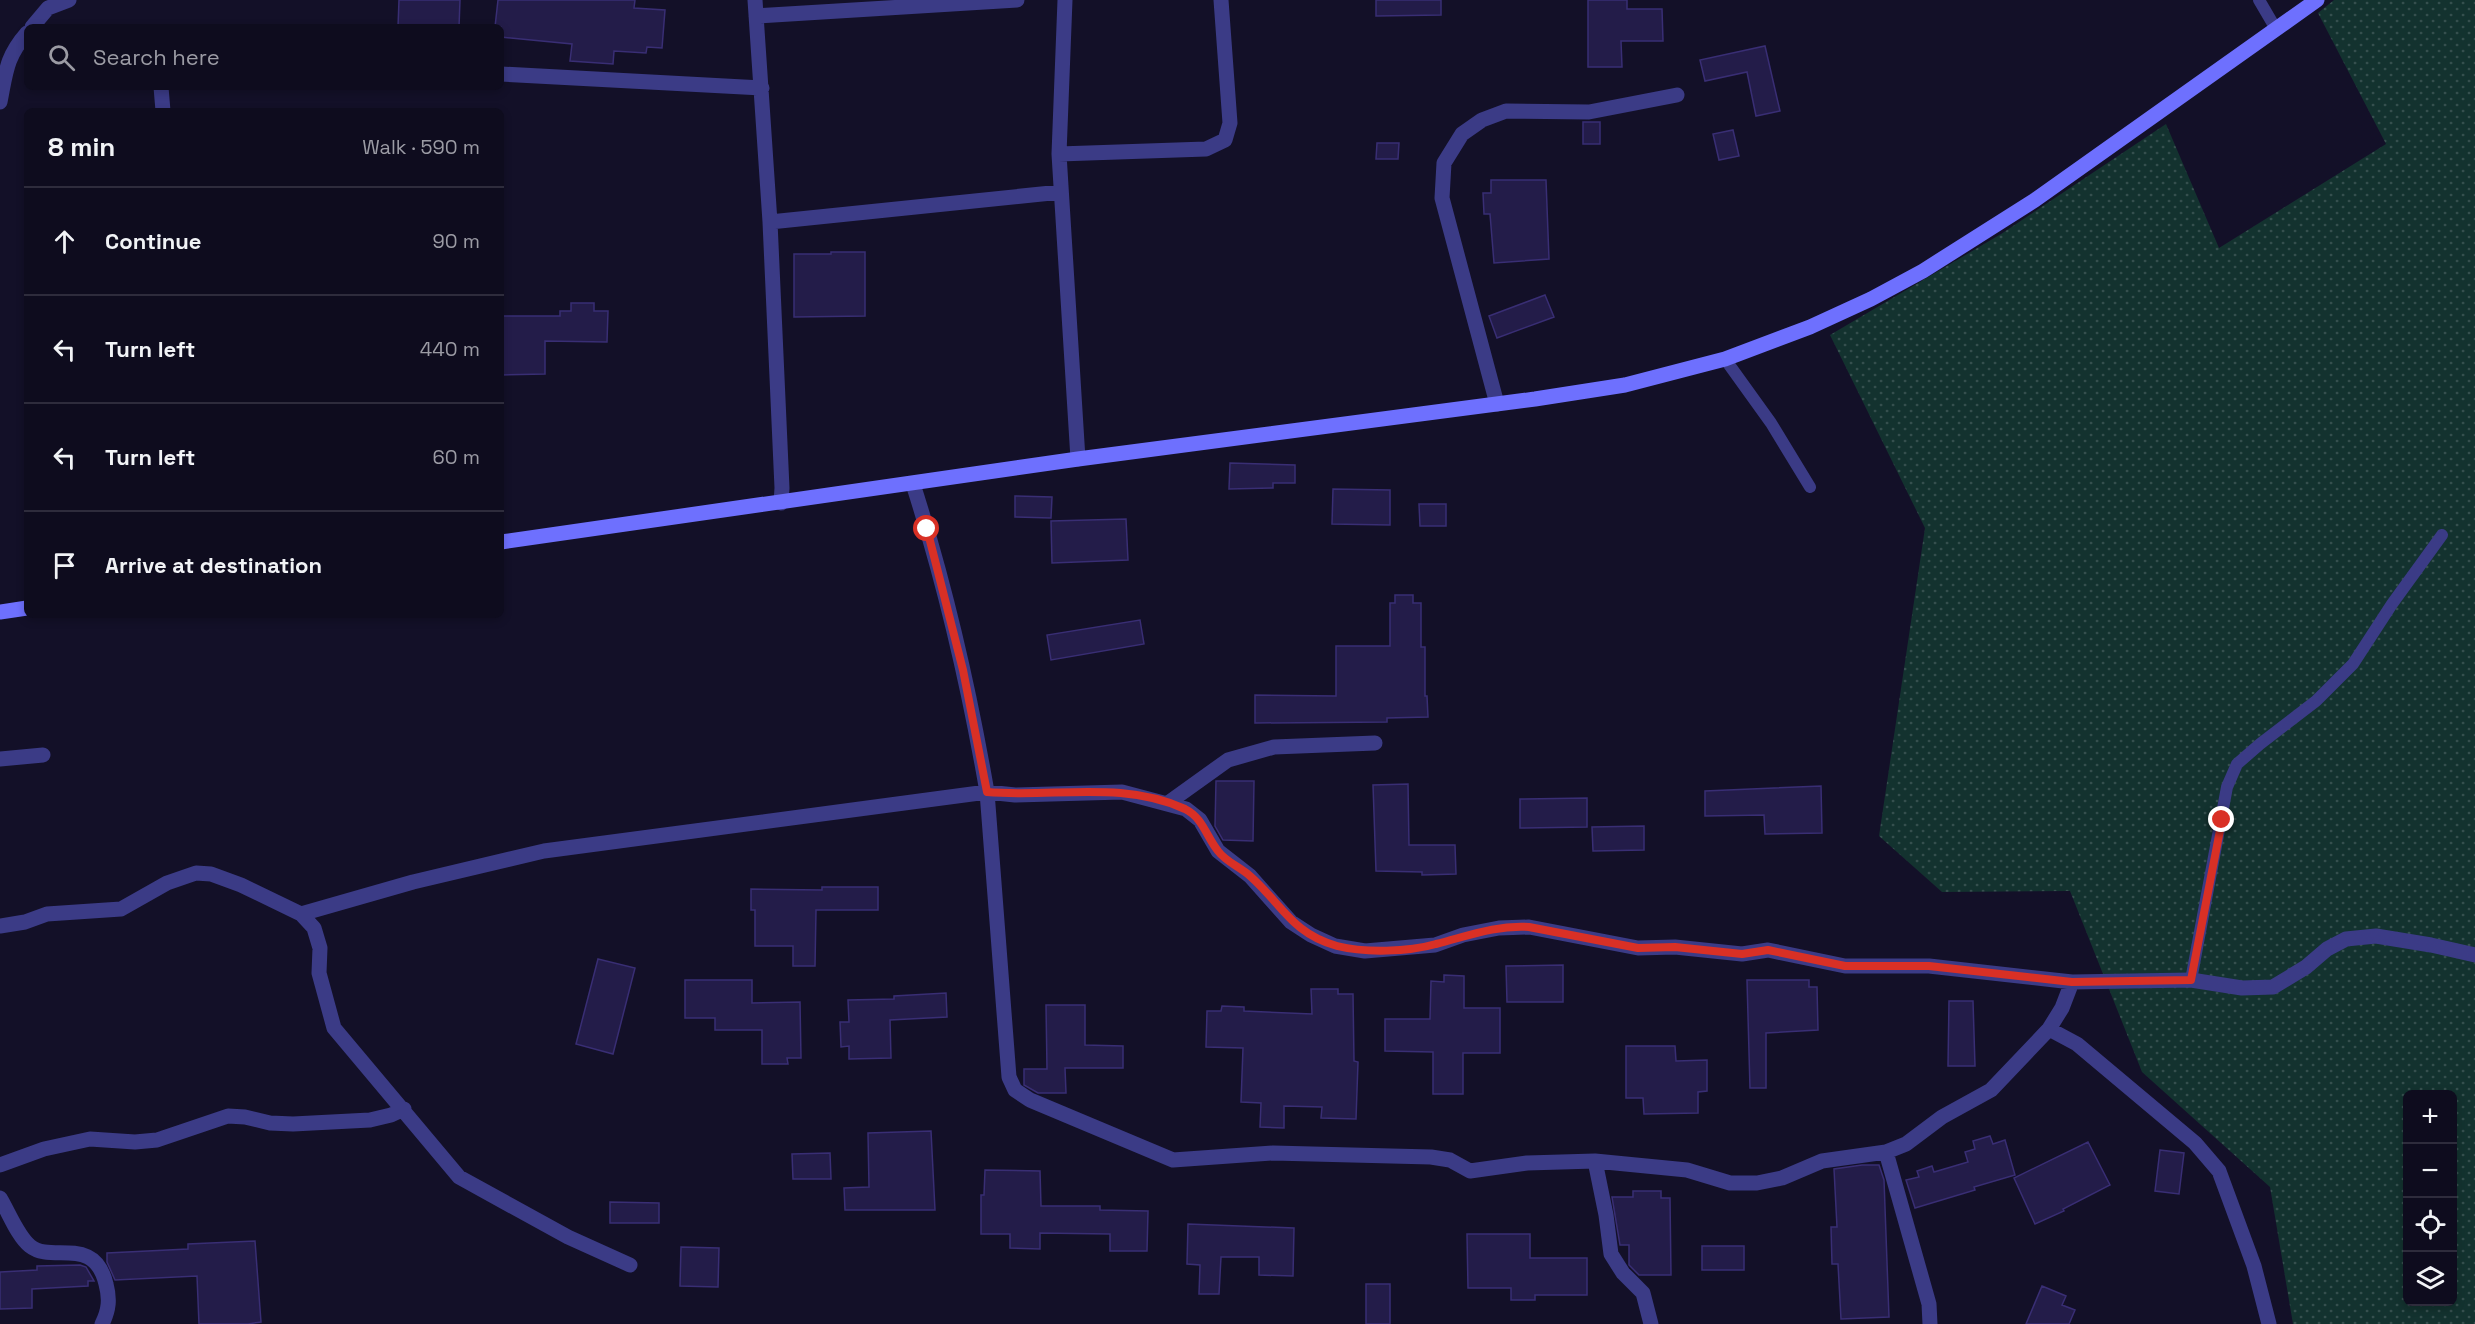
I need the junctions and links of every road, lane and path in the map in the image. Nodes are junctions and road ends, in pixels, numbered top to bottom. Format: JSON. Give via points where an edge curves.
{"nodes":[{"id":1,"x":69,"y":0,"type":"edge"},
{"id":2,"x":755,"y":0,"type":"edge"},
{"id":3,"x":1017,"y":0,"type":"edge"},
{"id":4,"x":1065,"y":0,"type":"edge"},
{"id":5,"x":1221,"y":0,"type":"edge"},
{"id":6,"x":2259,"y":0,"type":"edge"},
{"id":7,"x":2317,"y":0,"type":"edge"},
{"id":8,"x":48,"y":4,"type":"edge"},
{"id":9,"x":756,"y":16,"type":"junction"},
{"id":10,"x":34,"y":24,"type":"edge"},
{"id":11,"x":2276,"y":29,"type":"junction"},
{"id":12,"x":20,"y":49,"type":"edge"},
{"id":13,"x":504,"y":74,"type":"edge"},
{"id":14,"x":762,"y":88,"type":"junction"},
{"id":15,"x":160,"y":90,"type":"edge"},
{"id":16,"x":1677,"y":95,"type":"dead end"},
{"id":17,"x":0,"y":102,"type":"edge"},
{"id":18,"x":163,"y":108,"type":"edge"},
{"id":19,"x":1059,"y":154,"type":"junction"},
{"id":20,"x":1061,"y":192,"type":"junction"},
{"id":21,"x":770,"y":222,"type":"junction"},
{"id":22,"x":1725,"y":359,"type":"junction"},
{"id":23,"x":1497,"y":404,"type":"junction"},
{"id":24,"x":1078,"y":459,"type":"junction"},
{"id":25,"x":913,"y":484,"type":"junction"},
{"id":26,"x":1810,"y":488,"type":"dead end"},
{"id":27,"x":781,"y":502,"type":"junction"},
{"id":28,"x":2442,"y":535,"type":"dead end"},
{"id":29,"x":504,"y":542,"type":"edge"},
{"id":30,"x":24,"y":608,"type":"edge"},
{"id":31,"x":0,"y":612,"type":"edge"},
{"id":32,"x":1375,"y":742,"type":"dead end"},
{"id":33,"x":43,"y":755,"type":"dead end"},
{"id":34,"x":0,"y":759,"type":"edge"},
{"id":35,"x":987,"y":792,"type":"junction"},
{"id":36,"x":1168,"y":803,"type":"junction"},
{"id":37,"x":301,"y":914,"type":"junction"},
{"id":38,"x":0,"y":926,"type":"edge"},
{"id":39,"x":2475,"y":955,"type":"edge"},
{"id":40,"x":2191,"y":980,"type":"junction"},
{"id":41,"x":2072,"y":982,"type":"junction"},
{"id":42,"x":2049,"y":1029,"type":"junction"},
{"id":43,"x":404,"y":1109,"type":"junction"},
{"id":44,"x":1886,"y":1152,"type":"junction"},
{"id":45,"x":1595,"y":1161,"type":"junction"},
{"id":46,"x":0,"y":1165,"type":"edge"},
{"id":47,"x":0,"y":1198,"type":"edge"},
{"id":48,"x":630,"y":1265,"type":"dead end"},
{"id":49,"x":102,"y":1324,"type":"edge"},
{"id":50,"x":1651,"y":1324,"type":"edge"},
{"id":51,"x":1930,"y":1324,"type":"edge"},
{"id":52,"x":2269,"y":1324,"type":"edge"}],
"edges":[{"from":1,"to":8,"type":"street"},
{"from":2,"to":9,"type":"street"},
{"from":3,"to":9,"type":"street"},
{"from":4,"to":19,"type":"street"},
{"from":5,"to":19,"type":"street","via":[[1230,123],[1224,140],[1206,149]]},
{"from":6,"to":11,"type":"lane"},
{"from":7,"to":11,"type":"main road"},
{"from":8,"to":10,"type":"street"},
{"from":9,"to":14,"type":"street"},
{"from":11,"to":22,"type":"main road","via":[[2035,200],[1923,271],[1810,327]]},
{"from":12,"to":17,"type":"street","via":[[8,63]]},
{"from":13,"to":14,"type":"street"},
{"from":14,"to":21,"type":"street"},
{"from":15,"to":18,"type":"street"},
{"from":16,"to":23,"type":"street","via":[[1589,112],[1506,111],[1482,120],[1462,134],[1444,163],[1442,198]]},
{"from":19,"to":20,"type":"street"},
{"from":20,"to":21,"type":"street"},
{"from":20,"to":24,"type":"street"},
{"from":21,"to":27,"type":"street"},
{"from":22,"to":23,"type":"main road","via":[[1625,385]]},
{"from":22,"to":26,"type":"lane","via":[[1771,423]]},
{"from":23,"to":24,"type":"main road"},
{"from":24,"to":25,"type":"main road"},
{"from":25,"to":27,"type":"main road"},
{"from":25,"to":35,"type":"street","via":[[963,670]]},
{"from":27,"to":29,"type":"main road"},
{"from":28,"to":40,"type":"lane","via":[[2353,664],[2316,701],[2237,764],[2227,787]]},
{"from":30,"to":31,"type":"main road"},
{"from":32,"to":36,"type":"street","via":[[1274,747],[1228,760]]},
{"from":33,"to":34,"type":"street"},
{"from":35,"to":36,"type":"street","via":[[1122,792]]},
{"from":35,"to":37,"type":"street","via":[[544,851]]},
{"from":35,"to":45,"type":"street","via":[[1009,1077],[1015,1090],[1030,1100],[1173,1160],[1273,1153],[1431,1157],[1450,1160],[1470,1171],[1527,1163]]},
{"from":36,"to":41,"type":"street","via":[[1186,809],[1200,820],[1218,851],[1250,876],[1291,922],[1335,946],[1365,951],[1401,949],[1522,926],[1638,948],[1675,947],[1742,954],[1768,950],[1845,966],[1929,966]]},
{"from":37,"to":38,"type":"street","via":[[241,885],[196,873],[167,883],[121,909],[55,913]]},
{"from":37,"to":43,"type":"street","via":[[314,928],[320,948],[319,973],[334,1028]]},
{"from":39,"to":40,"type":"street","via":[[2376,936],[2346,939],[2272,987],[2242,988]]},
{"from":40,"to":41,"type":"street"},
{"from":41,"to":42,"type":"street"},
{"from":42,"to":44,"type":"street","via":[[1991,1090],[1942,1117],[1906,1144]]},
{"from":42,"to":52,"type":"street","via":[[2077,1044],[2195,1143],[2219,1171],[2254,1266]]},
{"from":43,"to":46,"type":"street","via":[[370,1120],[293,1124],[228,1116],[157,1140],[90,1139],[44,1149]]},
{"from":43,"to":48,"type":"street","via":[[459,1177],[568,1237]]},
{"from":44,"to":45,"type":"street","via":[[1822,1161],[1782,1178],[1757,1183],[1730,1183],[1687,1170]]},
{"from":44,"to":51,"type":"street","via":[[1929,1304]]},
{"from":45,"to":50,"type":"street","via":[[1611,1254],[1642,1293]]},
{"from":47,"to":49,"type":"street","via":[[29,1246],[41,1251],[76,1253],[96,1261],[104,1274],[109,1304]]}]}
